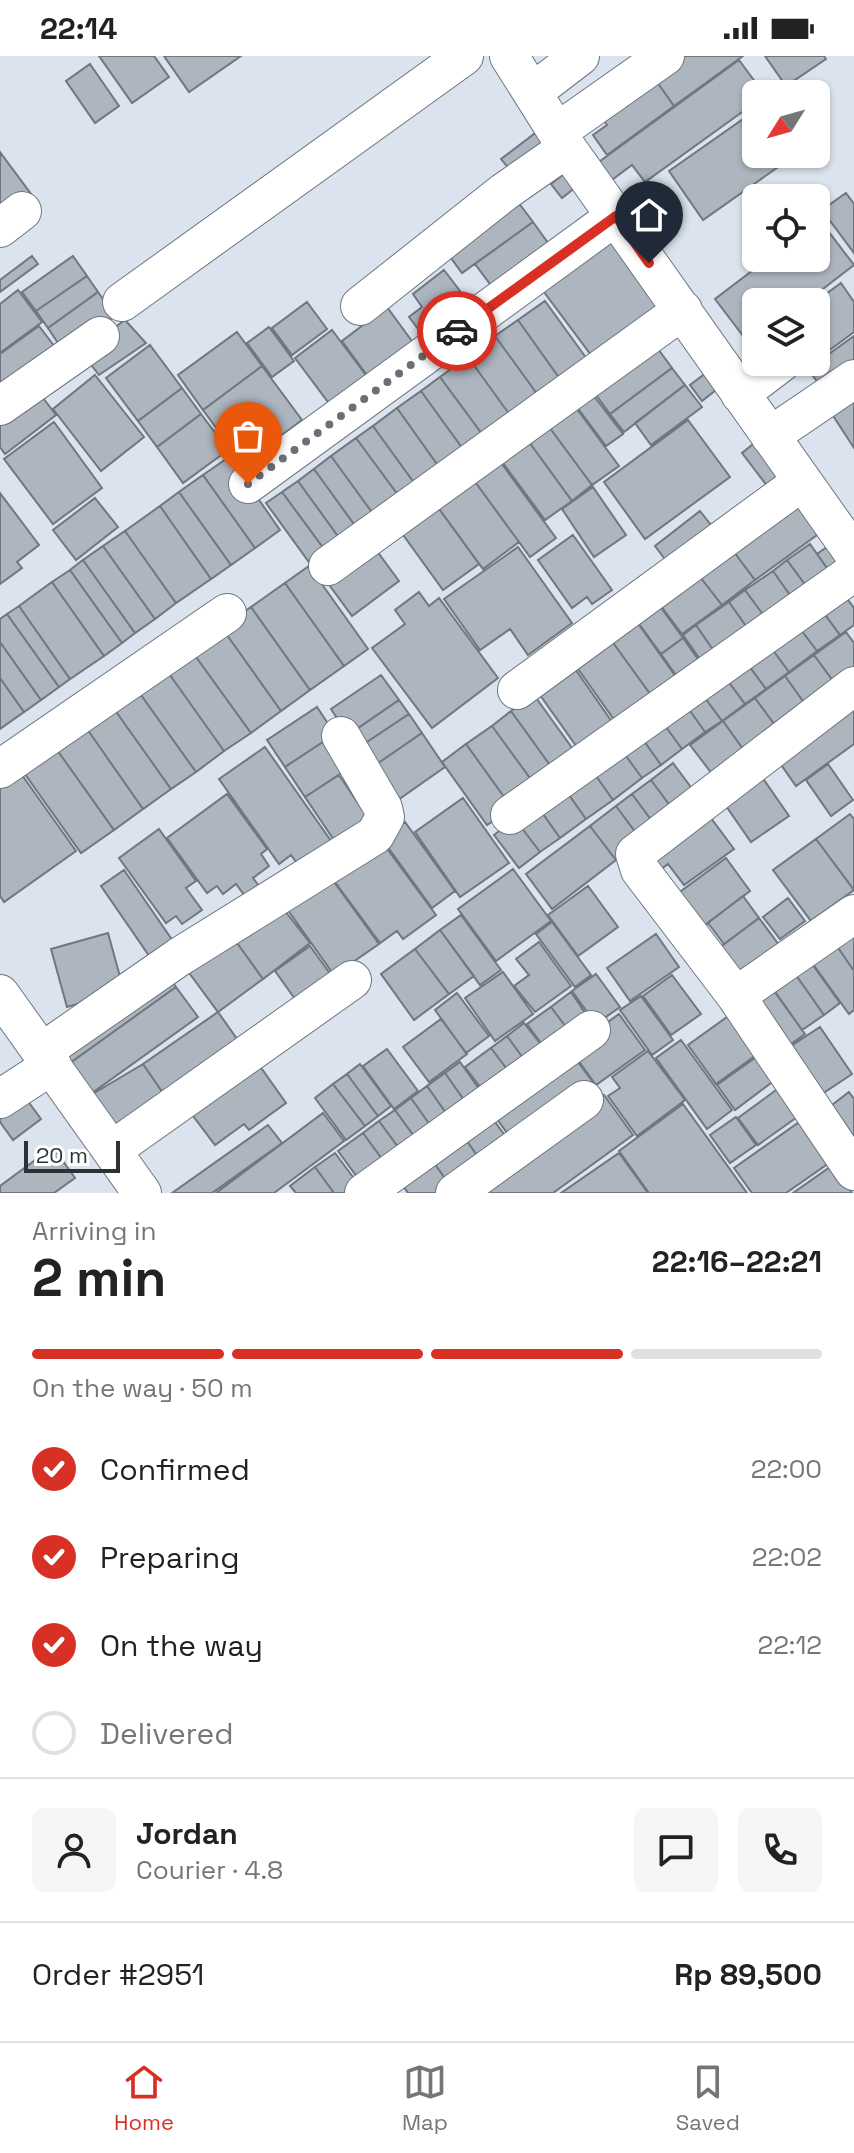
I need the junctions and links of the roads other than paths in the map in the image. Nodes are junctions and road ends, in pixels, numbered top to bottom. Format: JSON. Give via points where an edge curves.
{"nodes":[{"id":1,"x":464,"y":56,"type":"edge"},
{"id":2,"x":509,"y":56,"type":"edge"},
{"id":3,"x":580,"y":56,"type":"edge"},
{"id":4,"x":665,"y":56,"type":"edge"},
{"id":5,"x":533,"y":92,"type":"junction"},
{"id":6,"x":562,"y":140,"type":"junction"},
{"id":7,"x":616,"y":216,"type":"junction"},
{"id":8,"x":122,"y":302,"type":"dead end"},
{"id":9,"x":360,"y":306,"type":"dead end"},
{"id":10,"x":683,"y":310,"type":"junction"},
{"id":11,"x":100,"y":336,"type":"dead end"},
{"id":12,"x":764,"y":376,"type":"edge"},
{"id":13,"x":854,"y":379,"type":"edge"},
{"id":14,"x":740,"y":394,"type":"junction"},
{"id":15,"x":0,"y":406,"type":"edge"},
{"id":16,"x":770,"y":436,"type":"junction"},
{"id":17,"x":800,"y":483,"type":"junction"},
{"id":18,"x":248,"y":484,"type":"dead end"},
{"id":19,"x":854,"y":554,"type":"edge"},
{"id":20,"x":328,"y":566,"type":"dead end"},
{"id":21,"x":854,"y":572,"type":"edge"},
{"id":22,"x":227,"y":613,"type":"dead end"},
{"id":23,"x":854,"y":686,"type":"edge"},
{"id":24,"x":517,"y":690,"type":"dead end"},
{"id":25,"x":341,"y":736,"type":"dead end"},
{"id":26,"x":0,"y":769,"type":"edge"},
{"id":27,"x":510,"y":815,"type":"dead end"},
{"id":28,"x":854,"y":914,"type":"edge"},
{"id":29,"x":352,"y":980,"type":"dead end"},
{"id":30,"x":0,"y":994,"type":"edge"},
{"id":31,"x":736,"y":996,"type":"junction"},
{"id":32,"x":591,"y":1030,"type":"dead end"},
{"id":33,"x":47,"y":1058,"type":"junction"},
{"id":34,"x":0,"y":1099,"type":"edge"},
{"id":35,"x":584,"y":1100,"type":"dead end"},
{"id":36,"x":112,"y":1150,"type":"junction"},
{"id":37,"x":854,"y":1171,"type":"edge"},
{"id":38,"x":142,"y":1193,"type":"edge"},
{"id":39,"x":364,"y":1193,"type":"edge"},
{"id":40,"x":455,"y":1193,"type":"edge"}],
"edges":[{"from":1,"to":8,"type":"street"},
{"from":2,"to":5,"type":"street"},
{"from":3,"to":5,"type":"street"},
{"from":4,"to":6,"type":"street"},
{"from":5,"to":6,"type":"street"},
{"from":6,"to":7,"type":"street"},
{"from":6,"to":9,"type":"street"},
{"from":7,"to":10,"type":"street"},
{"from":7,"to":18,"type":"street"},
{"from":10,"to":14,"type":"street"},
{"from":10,"to":20,"type":"street"},
{"from":11,"to":15,"type":"street"},
{"from":12,"to":14,"type":"street"},
{"from":13,"to":16,"type":"street"},
{"from":14,"to":16,"type":"street"},
{"from":16,"to":17,"type":"street"},
{"from":17,"to":19,"type":"street"},
{"from":17,"to":24,"type":"street"},
{"from":21,"to":27,"type":"street"},
{"from":22,"to":26,"type":"street"},
{"from":23,"to":31,"type":"street","via":[[635,854],[640,870]]},
{"from":25,"to":33,"type":"street","via":[[383,808],[385,817],[375,835],[179,957]]},
{"from":28,"to":31,"type":"street"},
{"from":29,"to":36,"type":"street"},
{"from":30,"to":33,"type":"street"},
{"from":31,"to":37,"type":"street"},
{"from":32,"to":39,"type":"street"},
{"from":33,"to":34,"type":"street"},
{"from":33,"to":36,"type":"street"},
{"from":35,"to":40,"type":"street"},
{"from":36,"to":38,"type":"street"}]}
